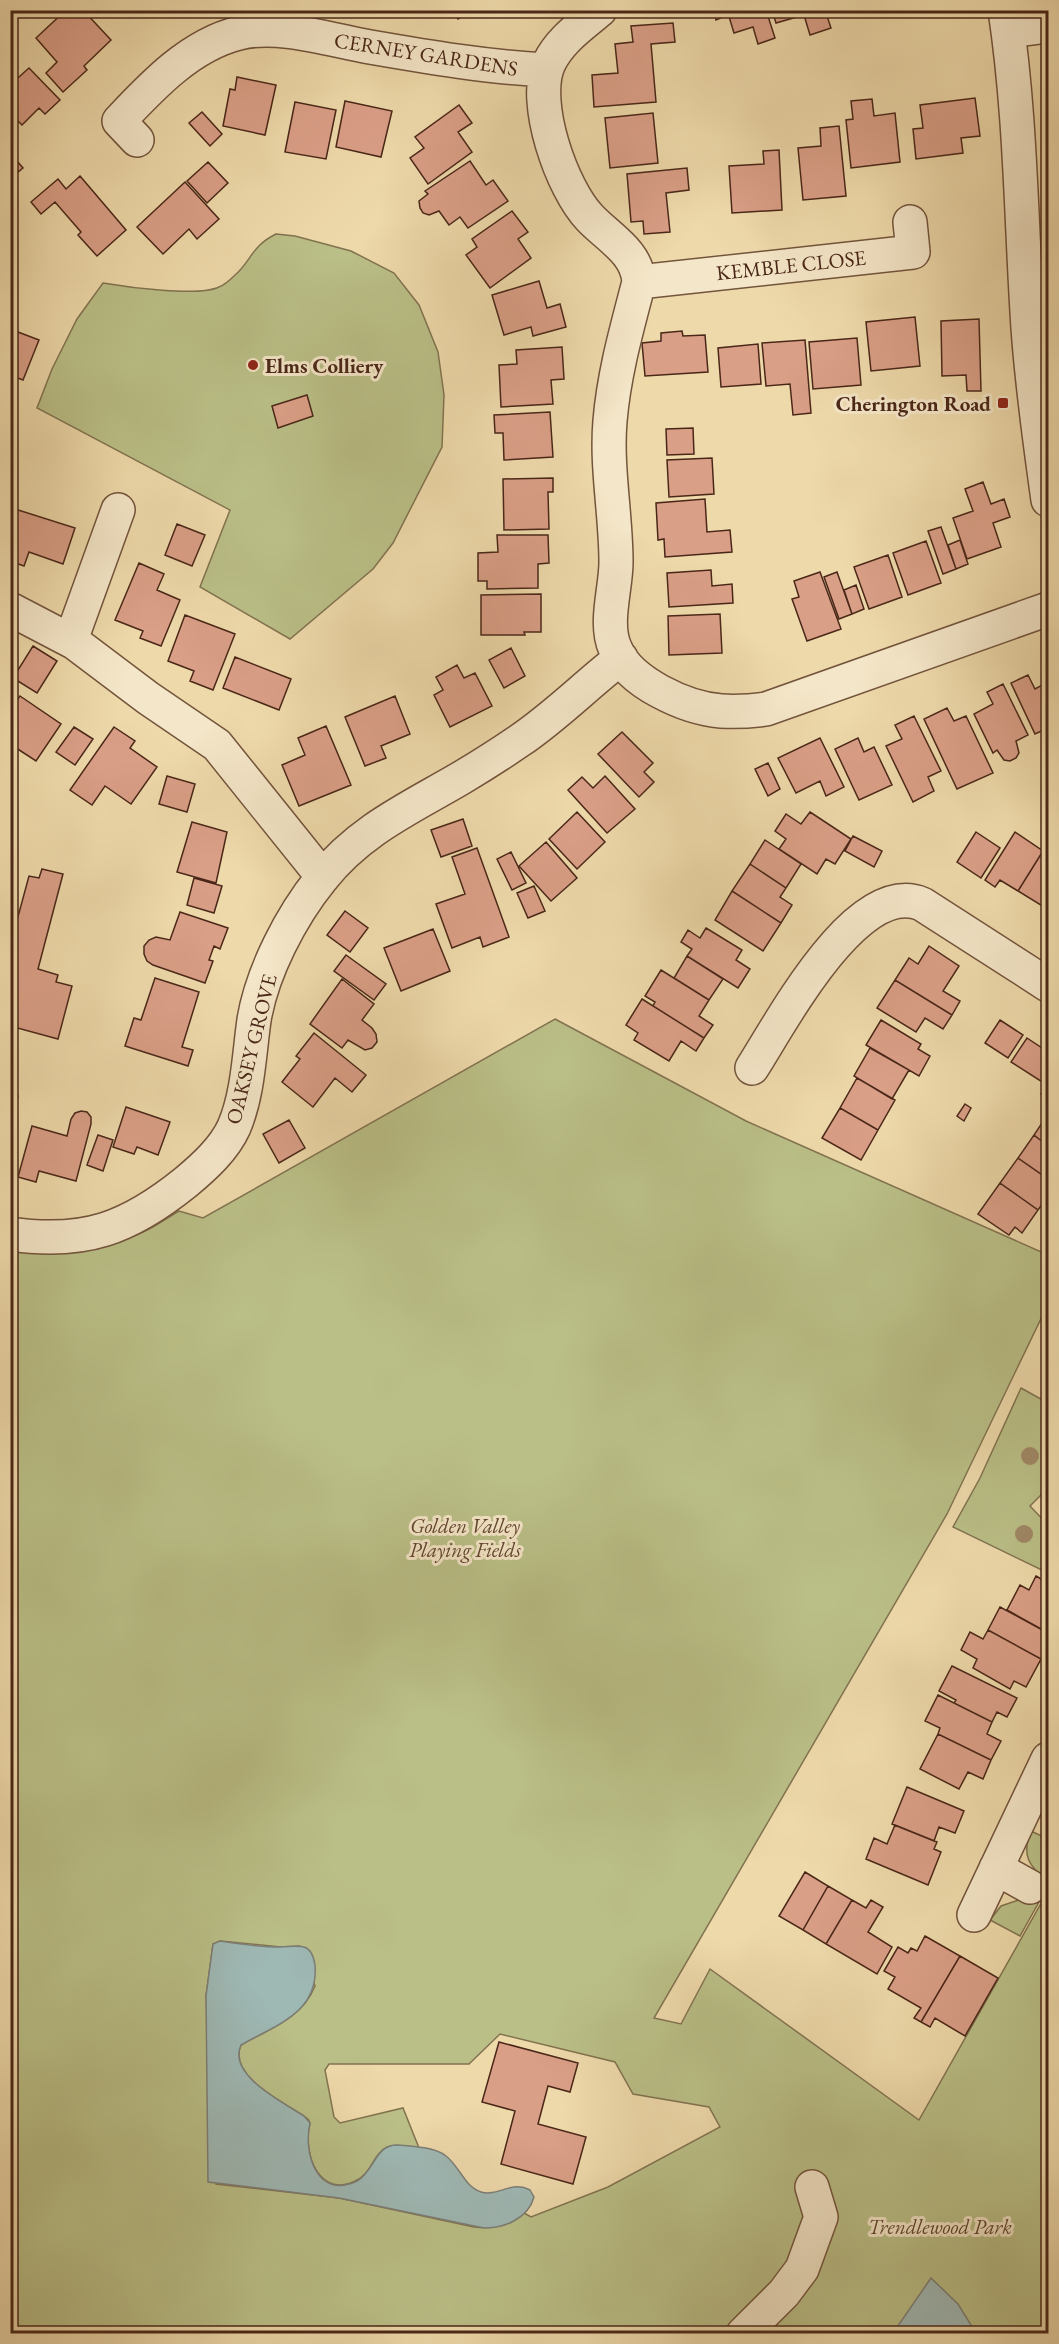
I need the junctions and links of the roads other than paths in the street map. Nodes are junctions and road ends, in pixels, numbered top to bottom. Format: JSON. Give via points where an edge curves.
{"nodes":[{"id":1,"x":600,"y":10,"type":"edge"},
{"id":2,"x":271,"y":20,"type":"edge"},
{"id":3,"x":1007,"y":21,"type":"edge"},
{"id":4,"x":1048,"y":26,"type":"edge"},
{"id":5,"x":546,"y":70,"type":"junction"},
{"id":6,"x":137,"y":140,"type":"dead end"},
{"id":7,"x":910,"y":222,"type":"dead end"},
{"id":8,"x":639,"y":282,"type":"junction"},
{"id":9,"x":1048,"y":500,"type":"edge"},
{"id":10,"x":118,"y":510,"type":"dead end"},
{"id":11,"x":10,"y":609,"type":"edge"},
{"id":12,"x":1048,"y":609,"type":"edge"},
{"id":13,"x":71,"y":640,"type":"junction"},
{"id":14,"x":621,"y":658,"type":"junction"},
{"id":15,"x":323,"y":877,"type":"junction"},
{"id":16,"x":1048,"y":985,"type":"edge"},
{"id":17,"x":752,"y":1068,"type":"dead end"},
{"id":18,"x":10,"y":1234,"type":"edge"},
{"id":19,"x":1048,"y":1759,"type":"edge"},
{"id":20,"x":996,"y":1868,"type":"junction"},
{"id":21,"x":1030,"y":1887,"type":"dead end"},
{"id":22,"x":974,"y":1915,"type":"dead end"},
{"id":23,"x":812,"y":2187,"type":"dead end"},
{"id":24,"x":743,"y":2334,"type":"edge"}],
"edges":[{"from":1,"to":5,"type":"street","via":[[566,39]]},
{"from":2,"to":5,"type":"street","name":"CERNEY GARDENS","via":[[504,68]]},
{"from":2,"to":6,"type":"street","name":"CERNEY GARDENS","via":[[213,42],[158,82],[119,121]]},
{"from":3,"to":4,"type":"street"},
{"from":3,"to":9,"type":"street","via":[[1028,330]]},
{"from":5,"to":8,"type":"street","via":[[543,91],[550,140],[573,194],[590,219],[626,252]]},
{"from":7,"to":8,"type":"street","name":"KEMBLE CLOSE","via":[[913,252]]},
{"from":8,"to":14,"type":"street","via":[[610,420],[616,564],[612,639]]},
{"from":10,"to":13,"type":"street"},
{"from":11,"to":13,"type":"street"},
{"from":12,"to":14,"type":"street","via":[[766,709],[749,711],[707,709],[668,695],[642,680]]},
{"from":13,"to":15,"type":"street","via":[[216,745]]},
{"from":14,"to":15,"type":"street","name":"OAKSEY GROVE","via":[[520,740],[388,819],[348,850]]},
{"from":15,"to":18,"type":"street","name":"OAKSEY GROVE","via":[[306,900],[265,979],[254,1020],[242,1105],[233,1130],[215,1155],[159,1204],[128,1221],[88,1235],[60,1238]]},
{"from":16,"to":17,"type":"street","via":[[922,904],[896,901],[872,911],[842,936],[810,977]]},
{"from":19,"to":20,"type":"street"},
{"from":20,"to":21,"type":"street"},
{"from":20,"to":22,"type":"street"},
{"from":23,"to":24,"type":"street","via":[[821,2217],[801,2269],[784,2293]]}]}
